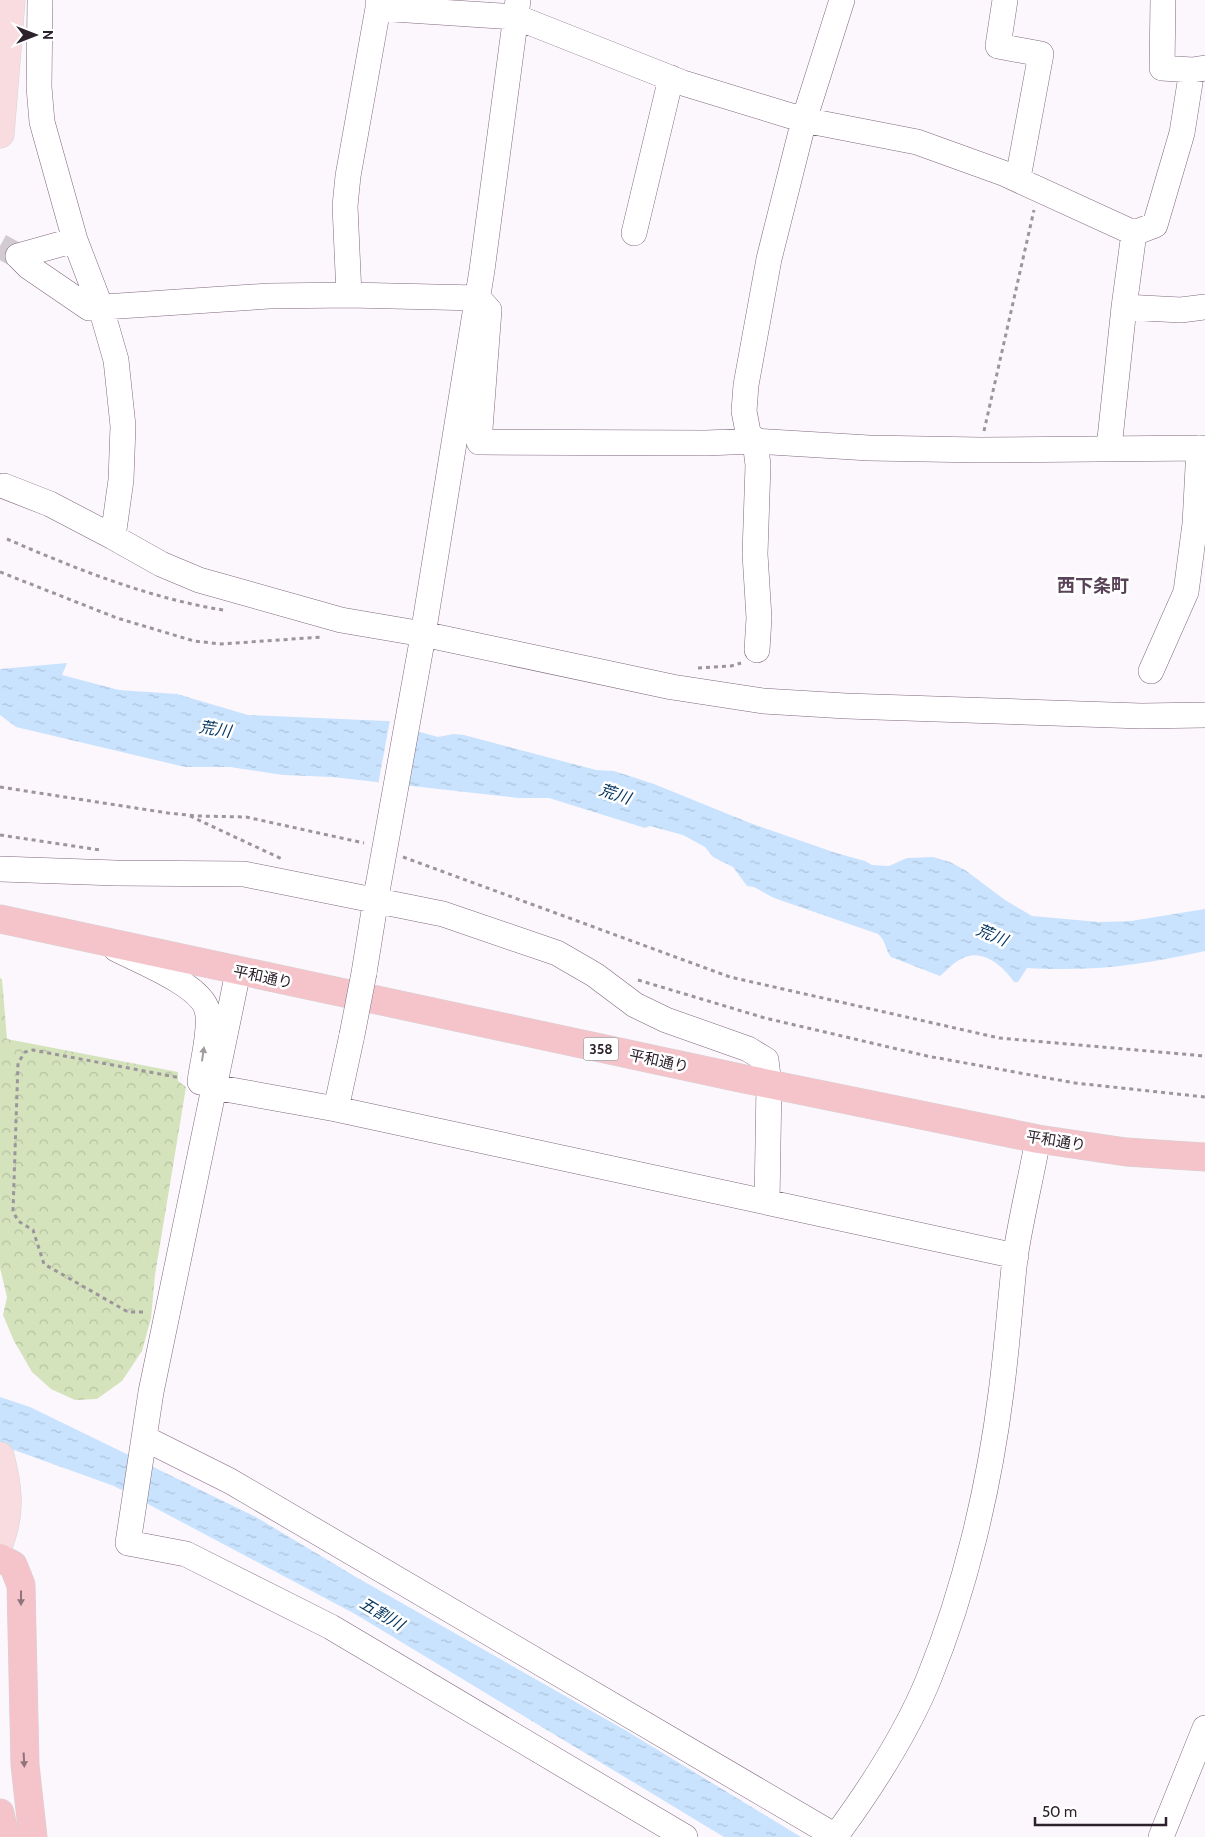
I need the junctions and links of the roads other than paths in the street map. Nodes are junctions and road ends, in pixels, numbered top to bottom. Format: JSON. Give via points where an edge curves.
{"nodes":[{"id":1,"x":11,"y":0,"type":"edge"},
{"id":2,"x":40,"y":0,"type":"edge"},
{"id":3,"x":842,"y":0,"type":"edge"},
{"id":4,"x":1005,"y":0,"type":"edge"},
{"id":5,"x":1163,"y":0,"type":"edge"},
{"id":6,"x":378,"y":4,"type":"edge"},
{"id":7,"x":517,"y":8,"type":"edge"},
{"id":8,"x":1199,"y":69,"type":"edge"},
{"id":9,"x":671,"y":78,"type":"junction"},
{"id":10,"x":804,"y":120,"type":"junction"},
{"id":11,"x":0,"y":134,"type":"edge"},
{"id":12,"x":1029,"y":183,"type":"junction"},
{"id":13,"x":1134,"y":232,"type":"junction"},
{"id":14,"x":634,"y":233,"type":"dead end"},
{"id":15,"x":75,"y":240,"type":"junction"},
{"id":16,"x":349,"y":294,"type":"junction"},
{"id":17,"x":478,"y":298,"type":"junction"},
{"id":18,"x":1124,"y":307,"type":"junction"},
{"id":19,"x":1205,"y":307,"type":"edge"},
{"id":20,"x":101,"y":308,"type":"junction"},
{"id":21,"x":755,"y":441,"type":"junction"},
{"id":22,"x":1109,"y":448,"type":"junction"},
{"id":23,"x":1202,"y":448,"type":"edge"},
{"id":24,"x":4,"y":486,"type":"dead end"},
{"id":25,"x":114,"y":537,"type":"junction"},
{"id":26,"x":422,"y":641,"type":"junction"},
{"id":27,"x":757,"y":650,"type":"dead end"},
{"id":28,"x":1151,"y":671,"type":"dead end"},
{"id":29,"x":1205,"y":715,"type":"edge"},
{"id":30,"x":0,"y":869,"type":"edge"},
{"id":31,"x":377,"y":894,"type":"junction"},
{"id":32,"x":0,"y":919,"type":"edge"},
{"id":33,"x":0,"y":930,"type":"edge"},
{"id":34,"x":62,"y":933,"type":"junction"},
{"id":35,"x":104,"y":942,"type":"junction"},
{"id":36,"x":238,"y":972,"type":"junction"},
{"id":37,"x":768,"y":1084,"type":"junction"},
{"id":38,"x":214,"y":1088,"type":"junction"},
{"id":39,"x":336,"y":1109,"type":"junction"},
{"id":40,"x":204,"y":1137,"type":"junction"},
{"id":41,"x":1038,"y":1139,"type":"junction"},
{"id":42,"x":1205,"y":1157,"type":"edge"},
{"id":43,"x":767,"y":1202,"type":"junction"},
{"id":44,"x":1016,"y":1256,"type":"junction"},
{"id":45,"x":143,"y":1443,"type":"junction"},
{"id":46,"x":0,"y":1456,"type":"edge"},
{"id":47,"x":0,"y":1541,"type":"edge"},
{"id":48,"x":0,"y":1558,"type":"edge"},
{"id":49,"x":1205,"y":1728,"type":"edge"},
{"id":50,"x":0,"y":1813,"type":"edge"},
{"id":51,"x":5,"y":1837,"type":"edge"},
{"id":52,"x":33,"y":1837,"type":"edge"},
{"id":53,"x":685,"y":1837,"type":"edge"},
{"id":54,"x":836,"y":1837,"type":"edge"},
{"id":55,"x":1161,"y":1837,"type":"edge"}],
"edges":[{"from":1,"to":11,"type":"main road"},
{"from":2,"to":15,"type":"street","via":[[38,87],[42,122]]},
{"from":3,"to":10,"type":"street"},
{"from":4,"to":12,"type":"street","via":[[998,46],[1041,54]]},
{"from":5,"to":8,"type":"street","via":[[1162,68]]},
{"from":6,"to":7,"type":"street"},
{"from":6,"to":16,"type":"street","via":[[348,176]]},
{"from":7,"to":9,"type":"street"},
{"from":7,"to":17,"type":"street"},
{"from":8,"to":13,"type":"street","via":[[1154,225]]},
{"from":9,"to":10,"type":"street"},
{"from":9,"to":14,"type":"street"},
{"from":10,"to":12,"type":"street","via":[[917,142]]},
{"from":10,"to":21,"type":"street","via":[[769,259],[746,385],[744,411],[748,432]]},
{"from":12,"to":13,"type":"street"},
{"from":13,"to":18,"type":"street"},
{"from":15,"to":20,"type":"street"},
{"from":15,"to":20,"type":"street","via":[[18,256],[89,308]]},
{"from":16,"to":17,"type":"street"},
{"from":16,"to":20,"type":"street","via":[[269,296]]},
{"from":17,"to":21,"type":"street","via":[[489,310],[479,442]]},
{"from":17,"to":26,"type":"street"},
{"from":18,"to":19,"type":"street","via":[[1181,310]]},
{"from":18,"to":22,"type":"street"},
{"from":20,"to":25,"type":"street","via":[[116,360],[123,426]]},
{"from":21,"to":22,"type":"street","via":[[869,448]]},
{"from":21,"to":27,"type":"street","via":[[758,465],[755,554],[759,618]]},
{"from":22,"to":23,"type":"street"},
{"from":23,"to":28,"type":"street","via":[[1186,592]]},
{"from":24,"to":25,"type":"street","via":[[50,504]]},
{"from":25,"to":26,"type":"street","via":[[161,564],[199,580]]},
{"from":26,"to":29,"type":"street","via":[[763,701],[1141,716]]},
{"from":26,"to":31,"type":"street","bridge":true},
{"from":30,"to":31,"type":"street","via":[[244,874]]},
{"from":31,"to":37,"type":"street","via":[[557,953],[596,975],[635,1005],[760,1055],[766,1060]]},
{"from":31,"to":39,"type":"street","bridge":true},
{"from":32,"to":34,"type":"highway","name":"平和通り","number":"358"},
{"from":33,"to":34,"type":"main road"},
{"from":34,"to":35,"type":"highway","name":"平和通り","number":"358"},
{"from":35,"to":36,"type":"highway","name":"平和通り","number":"358"},
{"from":40,"to":35,"type":"street","one_way":true,"via":[[199,1085],[207,1009],[187,985]]},
{"from":36,"to":37,"type":"highway","name":"平和通り","number":"358"},
{"from":36,"to":38,"type":"street"},
{"from":37,"to":41,"type":"highway","name":"平和通り","number":"358"},
{"from":37,"to":43,"type":"street"},
{"from":38,"to":39,"type":"street"},
{"from":38,"to":40,"type":"street"},
{"from":39,"to":43,"type":"street"},
{"from":40,"to":45,"type":"street"},
{"from":41,"to":42,"type":"highway","name":"平和通り","number":"358","via":[[1126,1152]]},
{"from":41,"to":44,"type":"street"},
{"from":43,"to":44,"type":"street"},
{"from":44,"to":54,"type":"street","via":[[1001,1395],[980,1510],[947,1630],[929,1680],[903,1732]]},
{"from":45,"to":53,"type":"street","via":[[128,1543],[186,1554],[331,1627]]},
{"from":45,"to":54,"type":"street","via":[[230,1481]]},
{"from":46,"to":47,"type":"main road","via":[[8,1486],[7,1522]]},
{"from":48,"to":52,"type":"highway","one_way":true,"via":[[12,1566],[21,1584],[24,1747]]},
{"from":49,"to":55,"type":"street"},
{"from":50,"to":51,"type":"highway"}]}
